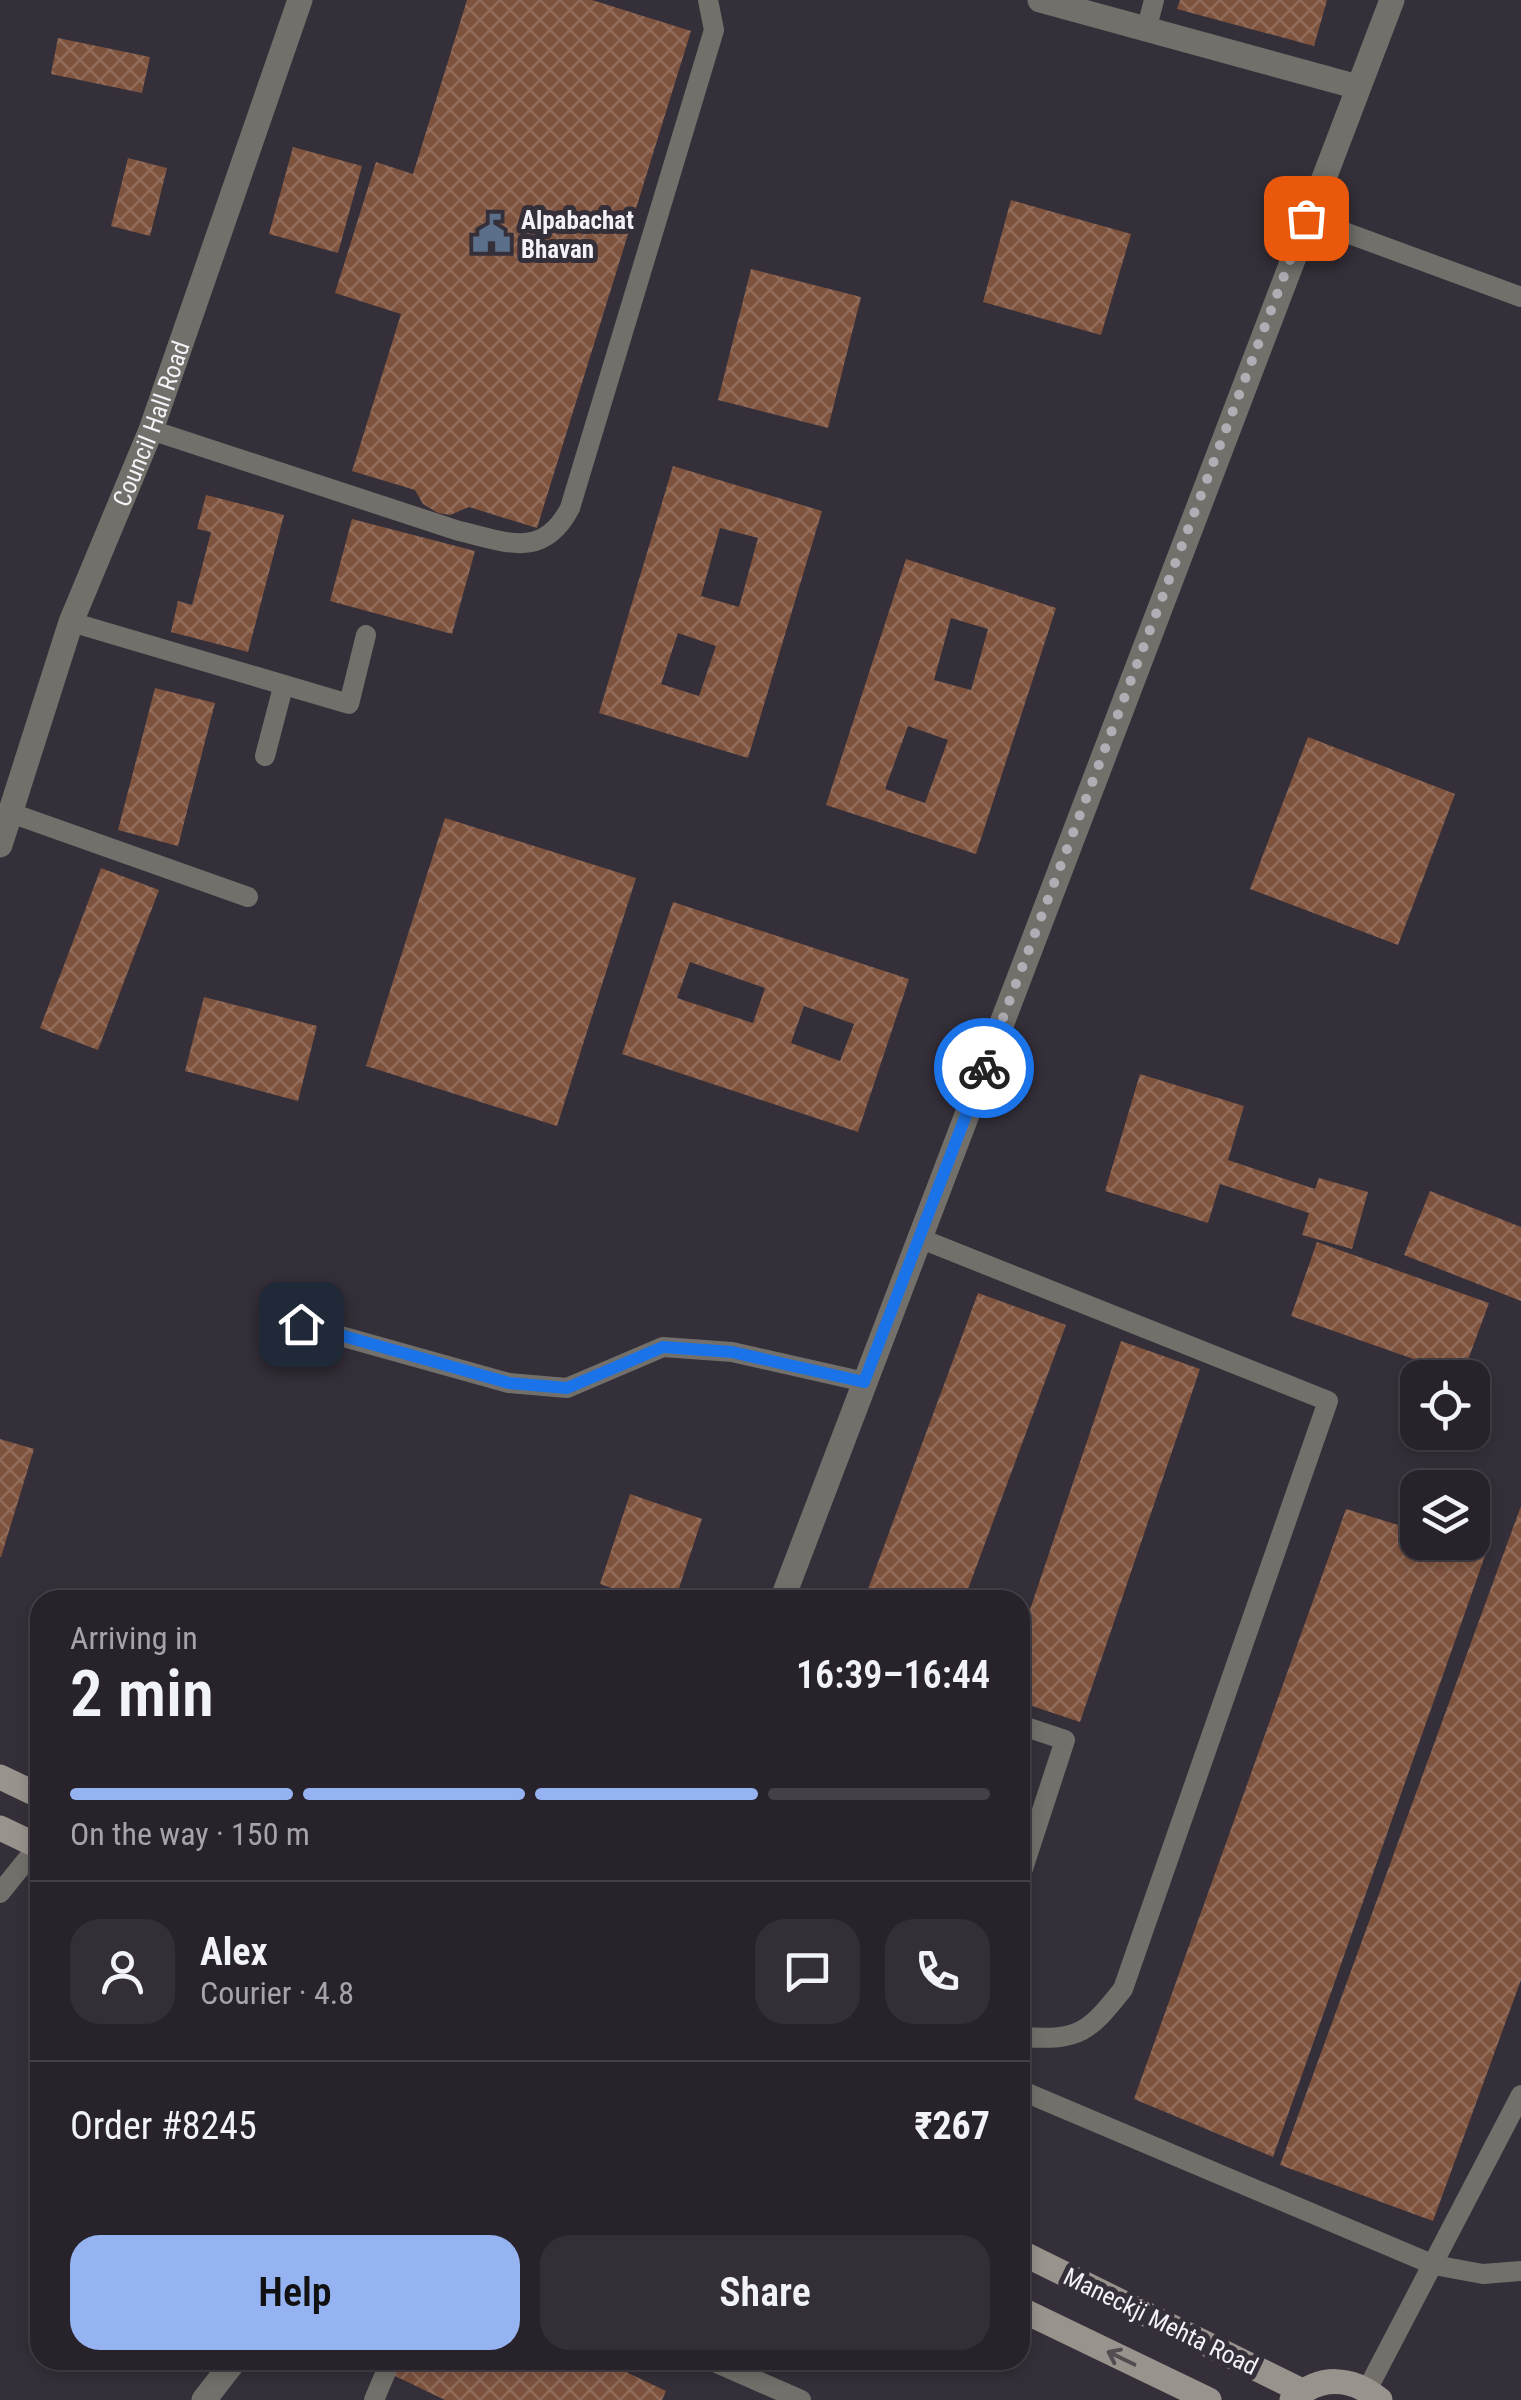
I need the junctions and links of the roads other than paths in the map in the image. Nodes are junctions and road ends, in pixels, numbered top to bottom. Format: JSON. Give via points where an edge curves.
{"nodes":[{"id":1,"x":300,"y":0,"type":"edge"},
{"id":2,"x":708,"y":0,"type":"edge"},
{"id":3,"x":1040,"y":0,"type":"edge"},
{"id":4,"x":1154,"y":0,"type":"edge"},
{"id":5,"x":1392,"y":0,"type":"edge"},
{"id":6,"x":1146,"y":31,"type":"junction"},
{"id":7,"x":1358,"y":86,"type":"junction"},
{"id":8,"x":1306,"y":218,"type":"junction"},
{"id":9,"x":1521,"y":297,"type":"edge"},
{"id":10,"x":151,"y":430,"type":"junction"},
{"id":11,"x":71,"y":622,"type":"junction"},
{"id":12,"x":366,"y":635,"type":"dead end"},
{"id":13,"x":283,"y":687,"type":"junction"},
{"id":14,"x":265,"y":756,"type":"dead end"},
{"id":15,"x":11,"y":813,"type":"junction"},
{"id":16,"x":0,"y":844,"type":"edge"},
{"id":17,"x":248,"y":897,"type":"dead end"},
{"id":18,"x":919,"y":1238,"type":"junction"},
{"id":19,"x":301,"y":1324,"type":"dead end"},
{"id":20,"x":864,"y":1382,"type":"junction"},
{"id":21,"x":786,"y":1590,"type":"edge"},
{"id":22,"x":1030,"y":1728,"type":"edge"},
{"id":23,"x":0,"y":1777,"type":"edge"},
{"id":24,"x":30,"y":1791,"type":"edge"},
{"id":25,"x":1030,"y":1805,"type":"edge"},
{"id":26,"x":1042,"y":1809,"type":"junction"},
{"id":27,"x":0,"y":1828,"type":"edge"},
{"id":28,"x":30,"y":1843,"type":"edge"},
{"id":29,"x":1030,"y":1847,"type":"edge"},
{"id":30,"x":30,"y":1858,"type":"edge"},
{"id":31,"x":0,"y":1893,"type":"edge"},
{"id":32,"x":1030,"y":2038,"type":"edge"},
{"id":33,"x":1030,"y":2094,"type":"edge"},
{"id":34,"x":1521,"y":2095,"type":"edge"},
{"id":35,"x":1030,"y":2257,"type":"edge"},
{"id":36,"x":1434,"y":2264,"type":"junction"},
{"id":37,"x":1521,"y":2270,"type":"edge"},
{"id":38,"x":1030,"y":2314,"type":"edge"},
{"id":39,"x":226,"y":2370,"type":"edge"},
{"id":40,"x":387,"y":2370,"type":"edge"},
{"id":41,"x":733,"y":2370,"type":"edge"},
{"id":42,"x":1297,"y":2395,"type":"edge"},
{"id":43,"x":1374,"y":2395,"type":"edge"},
{"id":44,"x":204,"y":2400,"type":"edge"},
{"id":45,"x":374,"y":2400,"type":"edge"},
{"id":46,"x":802,"y":2400,"type":"edge"},
{"id":47,"x":1209,"y":2400,"type":"edge"}],
"edges":[{"from":1,"to":10,"type":"street","name":"Council Hall Road"},
{"from":2,"to":10,"type":"lane","via":[[714,30],[570,508],[544,542],[458,531]]},
{"from":3,"to":6,"type":"street"},
{"from":4,"to":6,"type":"lane"},
{"from":5,"to":7,"type":"street"},
{"from":6,"to":7,"type":"street"},
{"from":7,"to":8,"type":"street"},
{"from":8,"to":9,"type":"lane"},
{"from":8,"to":18,"type":"street"},
{"from":10,"to":11,"type":"street","name":"Council Hall Road"},
{"from":11,"to":13,"type":"lane"},
{"from":11,"to":15,"type":"street","name":"Council Hall Road"},
{"from":12,"to":13,"type":"lane","via":[[349,704]]},
{"from":13,"to":14,"type":"lane"},
{"from":15,"to":16,"type":"street","name":"Council Hall Road"},
{"from":15,"to":17,"type":"lane"},
{"from":18,"to":20,"type":"street"},
{"from":18,"to":32,"type":"lane","via":[[1328,1401],[1122,1989],[1094,2026],[1064,2040]]},
{"from":19,"to":20,"type":"lane","via":[[509,1383],[567,1388],[663,1347],[732,1352]]},
{"from":20,"to":21,"type":"street"},
{"from":22,"to":26,"type":"lane","via":[[1065,1740]]},
{"from":23,"to":24,"type":"main road"},
{"from":25,"to":26,"type":"lane"},
{"from":26,"to":29,"type":"lane"},
{"from":27,"to":28,"type":"main road"},
{"from":30,"to":31,"type":"lane"},
{"from":33,"to":36,"type":"lane"},
{"from":34,"to":36,"type":"lane"},
{"from":35,"to":42,"type":"main road","name":"Maneckji Mehta Road"},
{"from":36,"to":37,"type":"lane","via":[[1482,2274]]},
{"from":36,"to":43,"type":"lane"},
{"from":47,"to":38,"type":"main road","name":"Maneckji Mehta Road","one_way":true},
{"from":39,"to":44,"type":"street"},
{"from":40,"to":45,"type":"lane"},
{"from":41,"to":46,"type":"lane"},
{"from":42,"to":43,"type":"main road","via":[[1335,2380]]}]}
